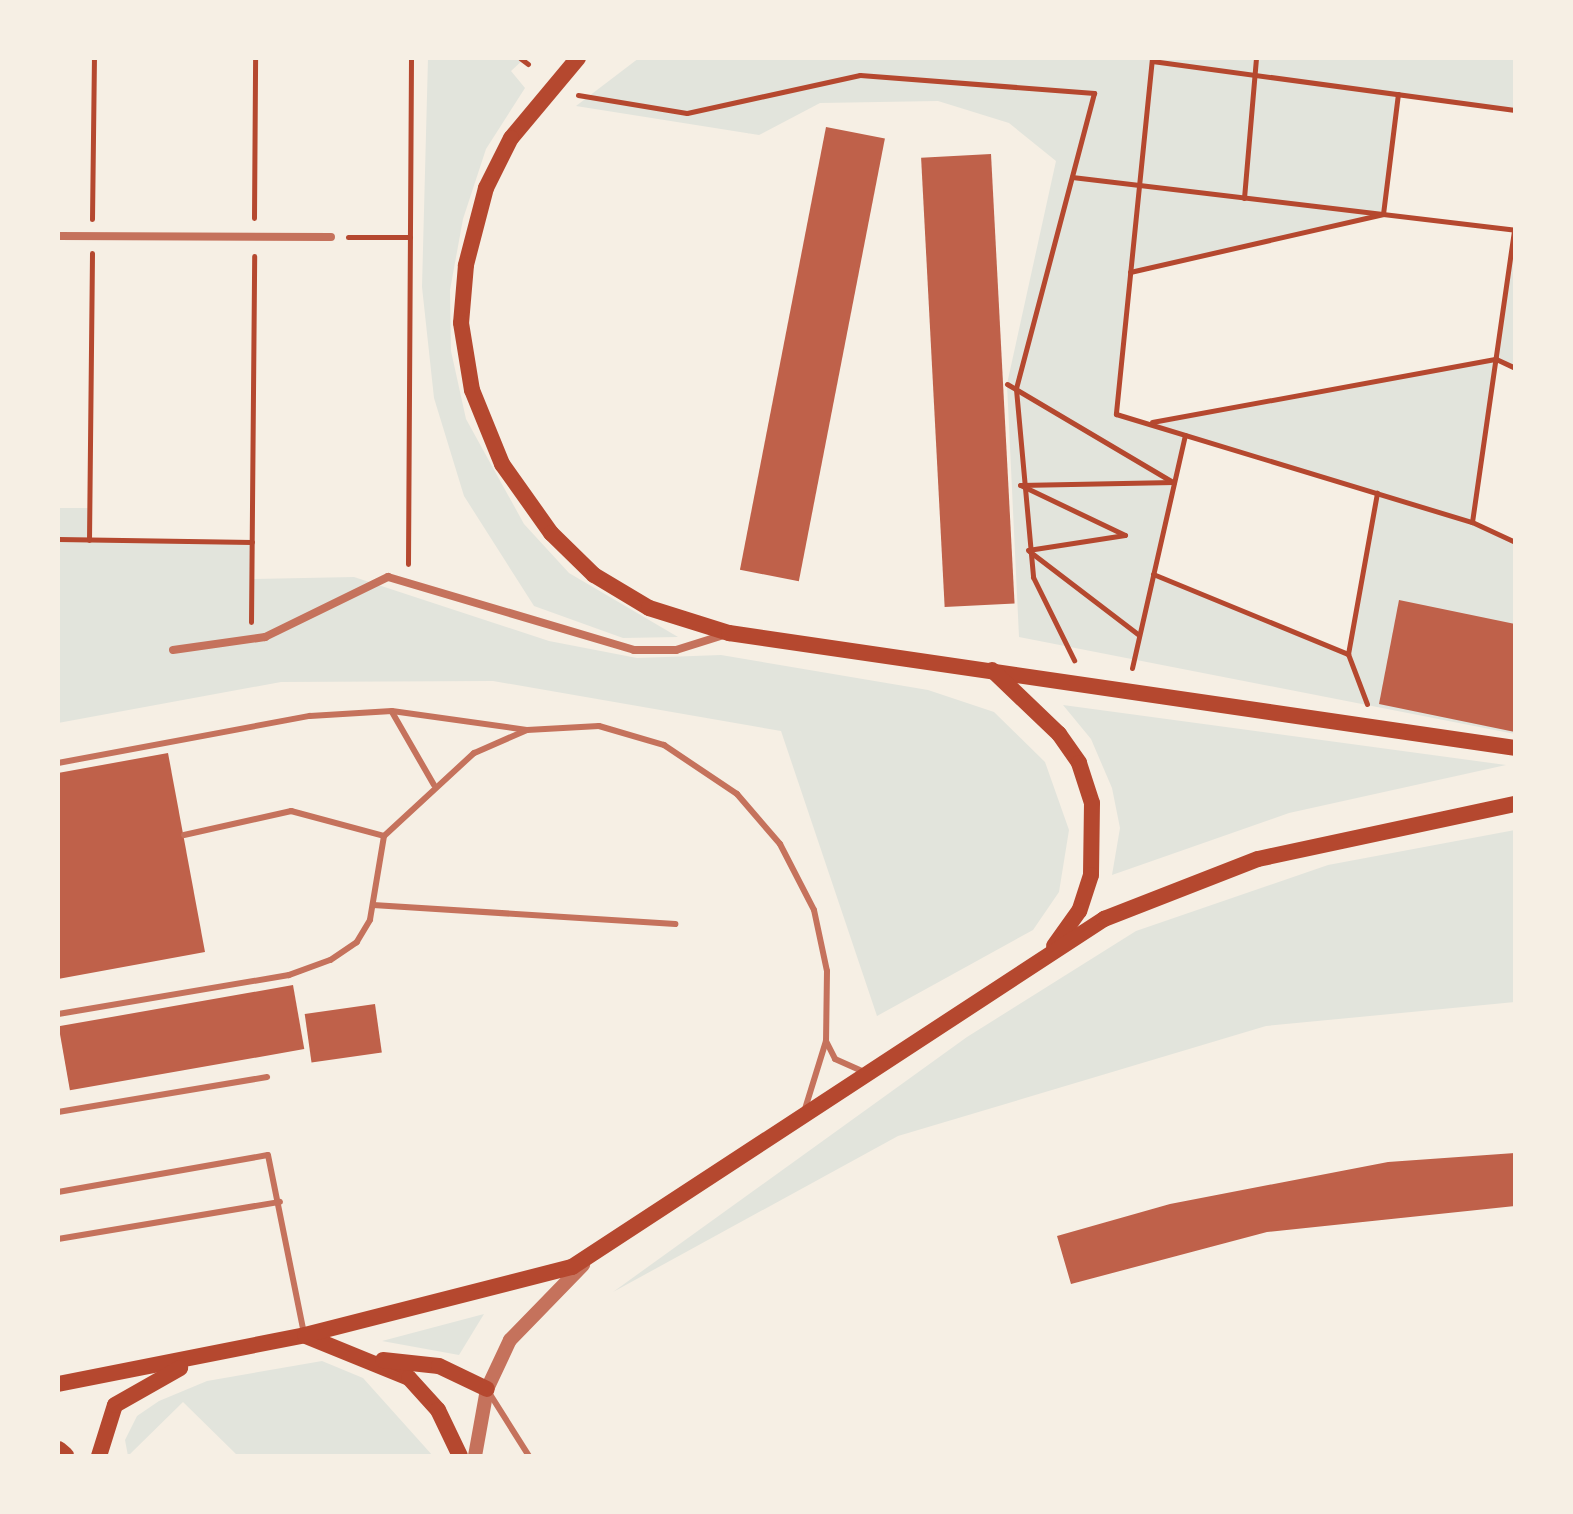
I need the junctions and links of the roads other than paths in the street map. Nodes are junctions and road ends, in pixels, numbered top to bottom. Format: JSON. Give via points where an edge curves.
{"nodes":[{"id":1,"x":578,"y":58,"type":"edge"},
{"id":2,"x":58,"y":236,"type":"edge"},
{"id":3,"x":331,"y":237,"type":"road end"},
{"id":4,"x":729,"y":633,"type":"junction"},
{"id":5,"x":173,"y":650,"type":"dead end"},
{"id":6,"x":992,"y":670,"type":"junction"},
{"id":7,"x":392,"y":711,"type":"junction"},
{"id":8,"x":527,"y":730,"type":"junction"},
{"id":9,"x":1515,"y":748,"type":"edge"},
{"id":10,"x":58,"y":763,"type":"edge"},
{"id":11,"x":434,"y":785,"type":"junction"},
{"id":12,"x":1515,"y":804,"type":"edge"},
{"id":13,"x":184,"y":835,"type":"dead end"},
{"id":14,"x":384,"y":836,"type":"junction"},
{"id":15,"x":373,"y":905,"type":"junction"},
{"id":16,"x":675,"y":924,"type":"dead end"},
{"id":17,"x":1046,"y":957,"type":"junction"},
{"id":18,"x":58,"y":1014,"type":"edge"},
{"id":19,"x":826,"y":1041,"type":"junction"},
{"id":20,"x":869,"y":1074,"type":"junction"},
{"id":21,"x":267,"y":1077,"type":"dead end"},
{"id":22,"x":58,"y":1112,"type":"edge"},
{"id":23,"x":802,"y":1119,"type":"junction"},
{"id":24,"x":58,"y":1192,"type":"edge"},
{"id":25,"x":280,"y":1202,"type":"junction"},
{"id":26,"x":58,"y":1239,"type":"edge"},
{"id":27,"x":599,"y":1253,"type":"junction"},
{"id":28,"x":305,"y":1335,"type":"junction"},
{"id":29,"x":197,"y":1360,"type":"junction"},
{"id":30,"x":374,"y":1360,"type":"junction"},
{"id":31,"x":58,"y":1384,"type":"edge"},
{"id":32,"x":487,"y":1389,"type":"junction"},
{"id":33,"x":58,"y":1451,"type":"edge"},
{"id":34,"x":64,"y":1456,"type":"edge"},
{"id":35,"x":99,"y":1456,"type":"edge"},
{"id":36,"x":460,"y":1456,"type":"edge"},
{"id":37,"x":475,"y":1456,"type":"edge"},
{"id":38,"x":529,"y":1456,"type":"edge"}],
"edges":[{"from":1,"to":4,"type":"main road","via":[[511,138],[486,188],[466,265],[461,323],[472,390],[502,464],[551,533],[594,575],[649,608]]},
{"from":2,"to":3,"type":"street"},
{"from":4,"to":5,"type":"street","via":[[676,650],[634,650],[563,634],[408,577],[362,586],[251,639]]},
{"from":4,"to":6,"type":"main road"},
{"from":6,"to":9,"type":"main road"},
{"from":6,"to":17,"type":"main road","via":[[1059,734],[1079,763],[1092,803],[1091,875],[1079,911]]},
{"from":7,"to":8,"type":"lane"},
{"from":7,"to":10,"type":"lane","via":[[310,716]]},
{"from":7,"to":11,"type":"lane"},
{"from":8,"to":11,"type":"lane","via":[[474,753]]},
{"from":8,"to":19,"type":"lane","via":[[599,726],[664,745],[715,775],[758,815],[814,910],[827,971]]},
{"from":11,"to":14,"type":"lane"},
{"from":12,"to":17,"type":"main road","via":[[1327,841],[1206,875],[1104,919]]},
{"from":13,"to":14,"type":"lane","via":[[291,811]]},
{"from":14,"to":15,"type":"lane"},
{"from":15,"to":16,"type":"lane"},
{"from":15,"to":18,"type":"lane","via":[[357,942],[310,969]]},
{"from":17,"to":20,"type":"main road"},
{"from":19,"to":20,"type":"lane","via":[[845,1067]]},
{"from":19,"to":23,"type":"lane"},
{"from":20,"to":23,"type":"main road"},
{"from":21,"to":22,"type":"lane"},
{"from":23,"to":27,"type":"main road"},
{"from":24,"to":25,"type":"lane","via":[[261,1154],[274,1164]]},
{"from":25,"to":26,"type":"lane"},
{"from":25,"to":28,"type":"lane"},
{"from":27,"to":28,"type":"main road","via":[[503,1289]]},
{"from":27,"to":32,"type":"street","via":[[520,1325]]},
{"from":28,"to":29,"type":"main road"},
{"from":28,"to":30,"type":"main road"},
{"from":29,"to":31,"type":"main road"},
{"from":29,"to":35,"type":"main road","via":[[115,1405]]},
{"from":30,"to":32,"type":"main road","via":[[439,1366]]},
{"from":30,"to":36,"type":"main road","via":[[426,1394]]},
{"from":32,"to":37,"type":"street"},
{"from":32,"to":38,"type":"lane"},
{"from":33,"to":34,"type":"main road"}]}
